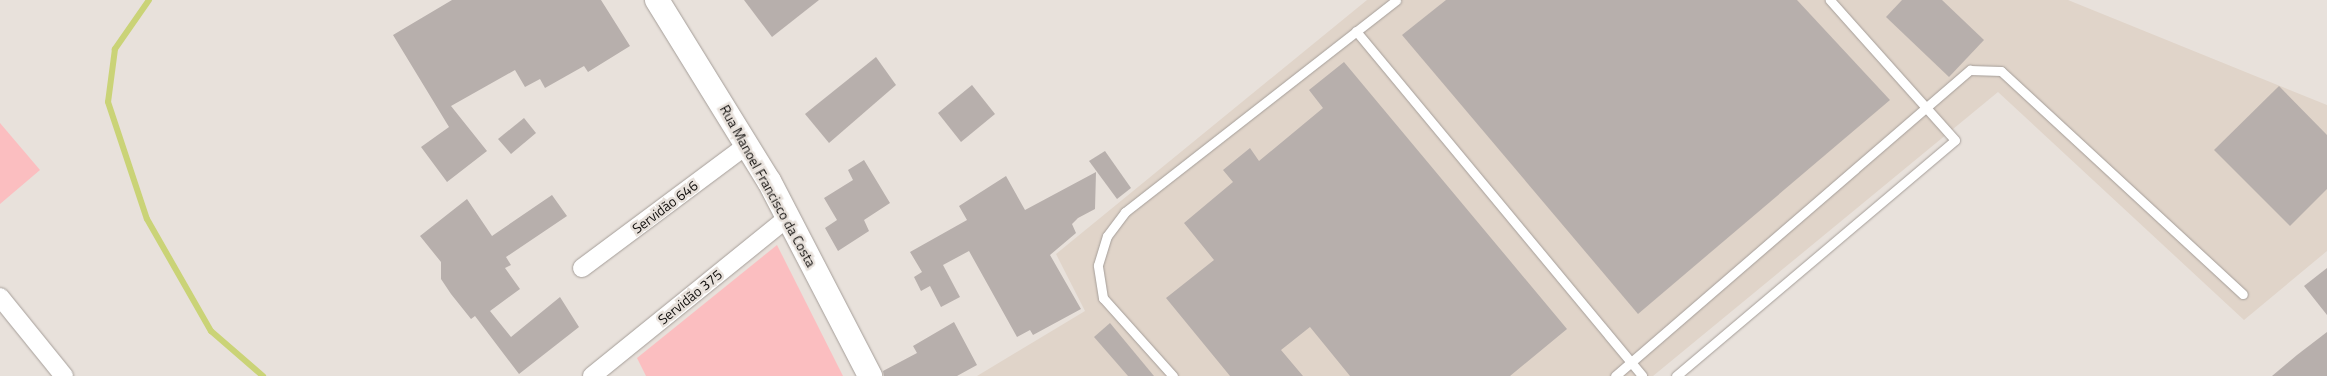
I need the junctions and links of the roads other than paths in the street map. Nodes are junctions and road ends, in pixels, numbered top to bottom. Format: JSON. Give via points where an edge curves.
{"nodes":[{"id":1,"x":657,"y":0,"type":"edge"},
{"id":2,"x":1396,"y":0,"type":"edge"},
{"id":3,"x":1830,"y":0,"type":"edge"},
{"id":4,"x":1356,"y":31,"type":"junction"},
{"id":5,"x":1928,"y":108,"type":"junction"},
{"id":6,"x":747,"y":144,"type":"junction"},
{"id":7,"x":788,"y":217,"type":"junction"},
{"id":8,"x":582,"y":268,"type":"dead end"},
{"id":9,"x":2243,"y":294,"type":"dead end"},
{"id":10,"x":0,"y":297,"type":"edge"},
{"id":11,"x":1630,"y":363,"type":"junction"},
{"id":12,"x":64,"y":376,"type":"edge"},
{"id":13,"x":592,"y":376,"type":"edge"},
{"id":14,"x":870,"y":376,"type":"edge"},
{"id":15,"x":1173,"y":376,"type":"edge"},
{"id":16,"x":1615,"y":376,"type":"edge"},
{"id":17,"x":1642,"y":376,"type":"edge"},
{"id":18,"x":1676,"y":376,"type":"edge"}],
"edges":[{"from":1,"to":6,"type":"main road","name":"Rua Manoel Francisco da Costa"},
{"from":2,"to":4,"type":"lane"},
{"from":3,"to":5,"type":"lane"},
{"from":4,"to":11,"type":"lane"},
{"from":4,"to":15,"type":"lane","via":[[1125,212],[1107,236],[1098,264],[1104,298]]},
{"from":5,"to":9,"type":"lane","via":[[1970,70],[2001,71]]},
{"from":5,"to":11,"type":"lane"},
{"from":5,"to":18,"type":"lane","via":[[1956,140]]},
{"from":6,"to":7,"type":"main road","name":"Rua Manoel Francisco da Costa"},
{"from":6,"to":8,"type":"street","name":"Servidão 646"},
{"from":7,"to":13,"type":"street","name":"Servidão 375"},
{"from":7,"to":14,"type":"main road","name":"Rua Manoel Francisco da Costa"},
{"from":10,"to":12,"type":"street"},
{"from":11,"to":16,"type":"lane"},
{"from":11,"to":17,"type":"lane"}]}
